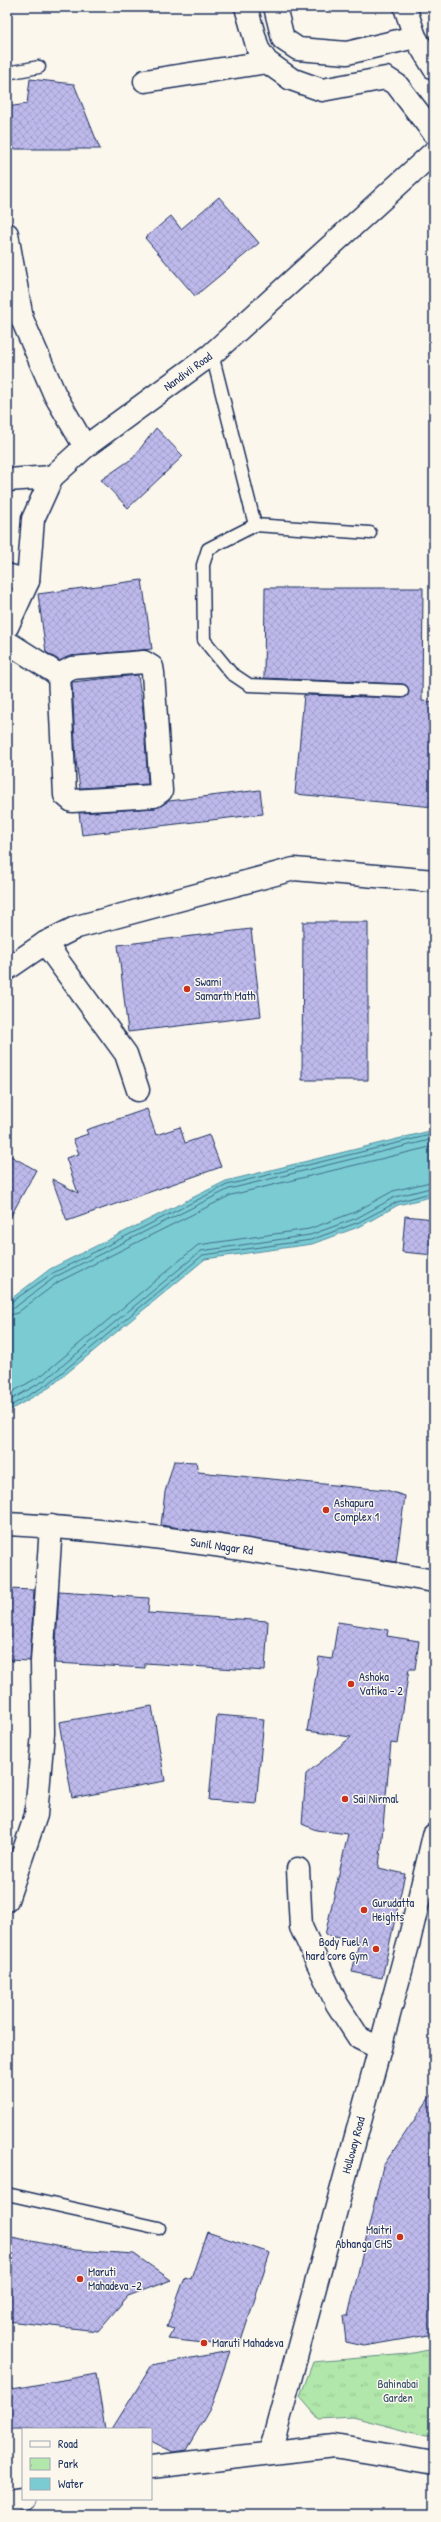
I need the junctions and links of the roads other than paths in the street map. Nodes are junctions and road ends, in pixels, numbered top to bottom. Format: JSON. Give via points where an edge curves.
{"nodes":[{"id":1,"x":246,"y":7,"type":"edge"},
{"id":2,"x":275,"y":7,"type":"edge"},
{"id":3,"x":405,"y":7,"type":"edge"},
{"id":4,"x":415,"y":37,"type":"junction"},
{"id":5,"x":347,"y":53,"type":"junction"},
{"id":6,"x":267,"y":62,"type":"junction"},
{"id":7,"x":39,"y":67,"type":"dead end"},
{"id":8,"x":434,"y":68,"type":"edge"},
{"id":9,"x":7,"y":73,"type":"edge"},
{"id":10,"x":145,"y":80,"type":"dead end"},
{"id":11,"x":353,"y":84,"type":"junction"},
{"id":12,"x":434,"y":133,"type":"edge"},
{"id":13,"x":434,"y":152,"type":"edge"},
{"id":14,"x":7,"y":234,"type":"edge"},
{"id":15,"x":14,"y":321,"type":"edge"},
{"id":16,"x":212,"y":354,"type":"junction"},
{"id":17,"x":84,"y":447,"type":"junction"},
{"id":18,"x":52,"y":477,"type":"junction"},
{"id":19,"x":7,"y":480,"type":"edge"},
{"id":20,"x":255,"y":525,"type":"junction"},
{"id":21,"x":370,"y":533,"type":"dead end"},
{"id":22,"x":7,"y":575,"type":"edge"},
{"id":23,"x":28,"y":581,"type":"junction"},
{"id":24,"x":7,"y":627,"type":"edge"},
{"id":25,"x":7,"y":642,"type":"edge"},
{"id":26,"x":59,"y":675,"type":"junction"},
{"id":27,"x":402,"y":691,"type":"dead end"},
{"id":28,"x":434,"y":880,"type":"edge"},
{"id":29,"x":45,"y":943,"type":"junction"},
{"id":30,"x":7,"y":969,"type":"edge"},
{"id":31,"x":138,"y":1090,"type":"dead end"},
{"id":32,"x":7,"y":1524,"type":"edge"},
{"id":33,"x":51,"y":1526,"type":"junction"},
{"id":34,"x":434,"y":1581,"type":"edge"},
{"id":35,"x":434,"y":1835,"type":"edge"},
{"id":36,"x":298,"y":1869,"type":"dead end"},
{"id":37,"x":7,"y":1900,"type":"edge"},
{"id":38,"x":379,"y":2048,"type":"junction"},
{"id":39,"x":7,"y":2194,"type":"edge"},
{"id":40,"x":159,"y":2228,"type":"dead end"},
{"id":41,"x":270,"y":2453,"type":"junction"},
{"id":42,"x":434,"y":2463,"type":"edge"},
{"id":43,"x":152,"y":2467,"type":"edge"},
{"id":44,"x":22,"y":2499,"type":"edge"},
{"id":45,"x":7,"y":2502,"type":"edge"}],
"edges":[{"from":1,"to":6,"type":"street","via":[[258,49]]},
{"from":2,"to":5,"type":"street","via":[[283,39],[298,49]]},
{"from":3,"to":4,"type":"street"},
{"from":4,"to":5,"type":"street"},
{"from":4,"to":8,"type":"street"},
{"from":5,"to":11,"type":"street"},
{"from":6,"to":10,"type":"street"},
{"from":6,"to":11,"type":"street","via":[[291,79],[322,90]]},
{"from":7,"to":9,"type":"lane"},
{"from":11,"to":12,"type":"street","via":[[386,78],[397,85]]},
{"from":13,"to":16,"type":"street","name":"Nandivii Road"},
{"from":14,"to":15,"type":"street"},
{"from":15,"to":17,"type":"street"},
{"from":16,"to":17,"type":"street","name":"Nandivii Road"},
{"from":16,"to":20,"type":"lane"},
{"from":17,"to":18,"type":"street","name":"Nandivii Road"},
{"from":18,"to":19,"type":"street"},
{"from":18,"to":23,"type":"street","name":"Nandivii Road","via":[[33,519]]},
{"from":20,"to":21,"type":"lane"},
{"from":20,"to":27,"type":"lane","via":[[208,550],[203,565],[204,640],[216,657],[231,673],[249,685]]},
{"from":22,"to":23,"type":"street"},
{"from":23,"to":24,"type":"street","name":"Nandivii Road"},
{"from":25,"to":26,"type":"street"},
{"from":26,"to":26,"type":"street","via":[[72,668],[144,662],[149,664],[153,673],[162,787],[159,794],[76,802],[67,799]]},
{"from":28,"to":29,"type":"street","via":[[294,869],[77,927]]},
{"from":29,"to":30,"type":"street"},
{"from":29,"to":31,"type":"street","via":[[126,1054]]},
{"from":32,"to":33,"type":"street","name":"Sunil Nagar Rd"},
{"from":33,"to":34,"type":"street","name":"Sunil Nagar Rd","via":[[259,1551]]},
{"from":33,"to":37,"type":"street","via":[[42,1662],[43,1733],[36,1815]]},
{"from":35,"to":38,"type":"street","name":"Holloway Road","via":[[409,1941]]},
{"from":36,"to":38,"type":"street","via":[[302,1927],[338,2004],[354,2031],[359,2038]]},
{"from":38,"to":41,"type":"street","name":"Holloway Road"},
{"from":39,"to":40,"type":"lane"},
{"from":41,"to":42,"type":"street","via":[[334,2446]]},
{"from":41,"to":43,"type":"street"},
{"from":44,"to":45,"type":"street"}]}
